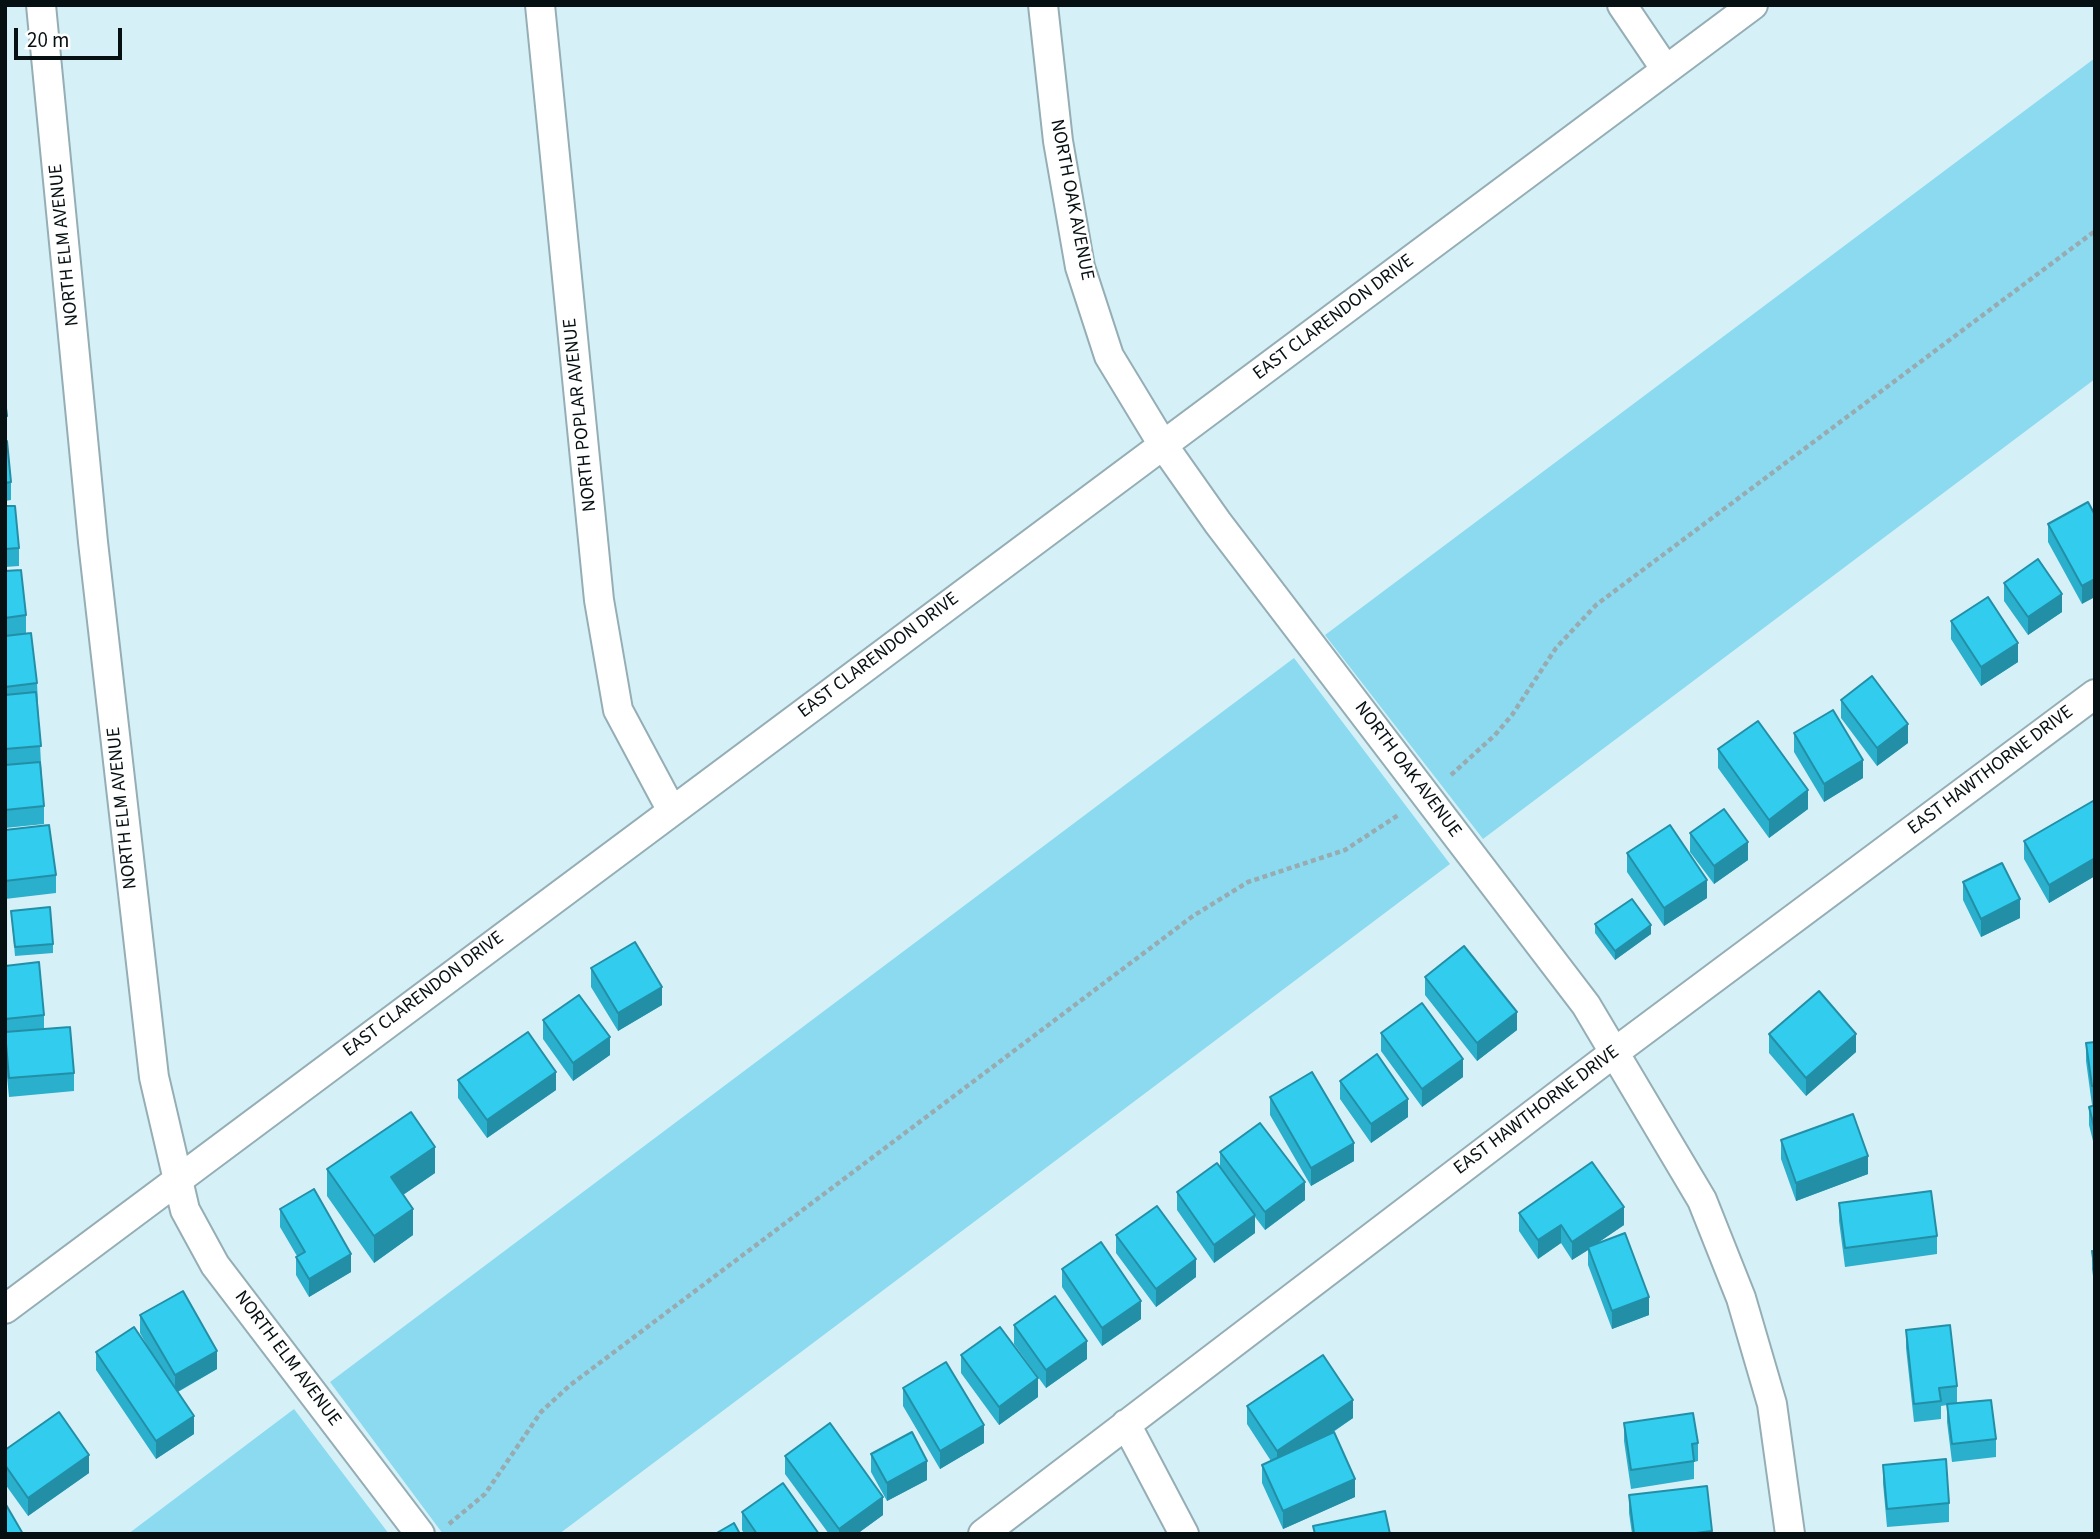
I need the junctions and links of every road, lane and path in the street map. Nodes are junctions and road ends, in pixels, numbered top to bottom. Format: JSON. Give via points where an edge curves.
{"nodes":[{"id":1,"x":41,"y":5,"type":"edge"},
{"id":2,"x":540,"y":5,"type":"edge"},
{"id":3,"x":1043,"y":5,"type":"edge"},
{"id":4,"x":1622,"y":5,"type":"edge"},
{"id":5,"x":1753,"y":5,"type":"edge"},
{"id":6,"x":1666,"y":70,"type":"junction"},
{"id":7,"x":2095,"y":231,"type":"edge"},
{"id":8,"x":1163,"y":444,"type":"junction"},
{"id":9,"x":2095,"y":694,"type":"edge"},
{"id":10,"x":1442,"y":782,"type":"dead end"},
{"id":11,"x":1411,"y":807,"type":"dead end"},
{"id":12,"x":672,"y":811,"type":"junction"},
{"id":13,"x":1615,"y":1052,"type":"junction"},
{"id":14,"x":178,"y":1180,"type":"junction"},
{"id":15,"x":5,"y":1309,"type":"edge"},
{"id":16,"x":1126,"y":1424,"type":"junction"},
{"id":17,"x":430,"y":1533,"type":"edge"},
{"id":18,"x":983,"y":1534,"type":"edge"},
{"id":19,"x":1184,"y":1534,"type":"edge"},
{"id":20,"x":1790,"y":1534,"type":"edge"}],
"edges":[{"from":1,"to":14,"type":"street","name":"NORTH ELM AVENUE","via":[[95,556],[154,1077]]},
{"from":2,"to":12,"type":"street","name":"NORTH POPLAR AVENUE","via":[[599,600],[618,710]]},
{"from":3,"to":8,"type":"street","name":"NORTH OAK AVENUE","via":[[1058,141],[1080,267],[1109,356]]},
{"from":4,"to":6,"type":"street"},
{"from":5,"to":6,"type":"street","name":"EAST CLARENDON DRIVE"},
{"from":6,"to":8,"type":"street","name":"EAST CLARENDON DRIVE"},
{"from":7,"to":10,"type":"path","via":[[1596,605],[1556,648],[1496,735]]},
{"from":8,"to":12,"type":"street","name":"EAST CLARENDON DRIVE"},
{"from":8,"to":13,"type":"street","name":"NORTH OAK AVENUE","via":[[1218,523],[1586,1005]]},
{"from":9,"to":13,"type":"street","name":"EAST HAWTHORNE DRIVE"},
{"from":11,"to":17,"type":"path","via":[[1345,850],[1248,881],[1193,916],[569,1386],[541,1412],[485,1494]]},
{"from":12,"to":14,"type":"street","name":"EAST CLARENDON DRIVE"},
{"from":13,"to":16,"type":"street","name":"EAST HAWTHORNE DRIVE"},
{"from":13,"to":20,"type":"street","name":"NORTH OAK AVENUE","via":[[1702,1200],[1741,1298],[1772,1404]]},
{"from":14,"to":15,"type":"street","name":"EAST CLARENDON DRIVE"},
{"from":14,"to":17,"type":"street","name":"NORTH ELM AVENUE","via":[[185,1210],[215,1265]]},
{"from":16,"to":18,"type":"street","name":"EAST HAWTHORNE DRIVE"},
{"from":16,"to":19,"type":"street"}]}
